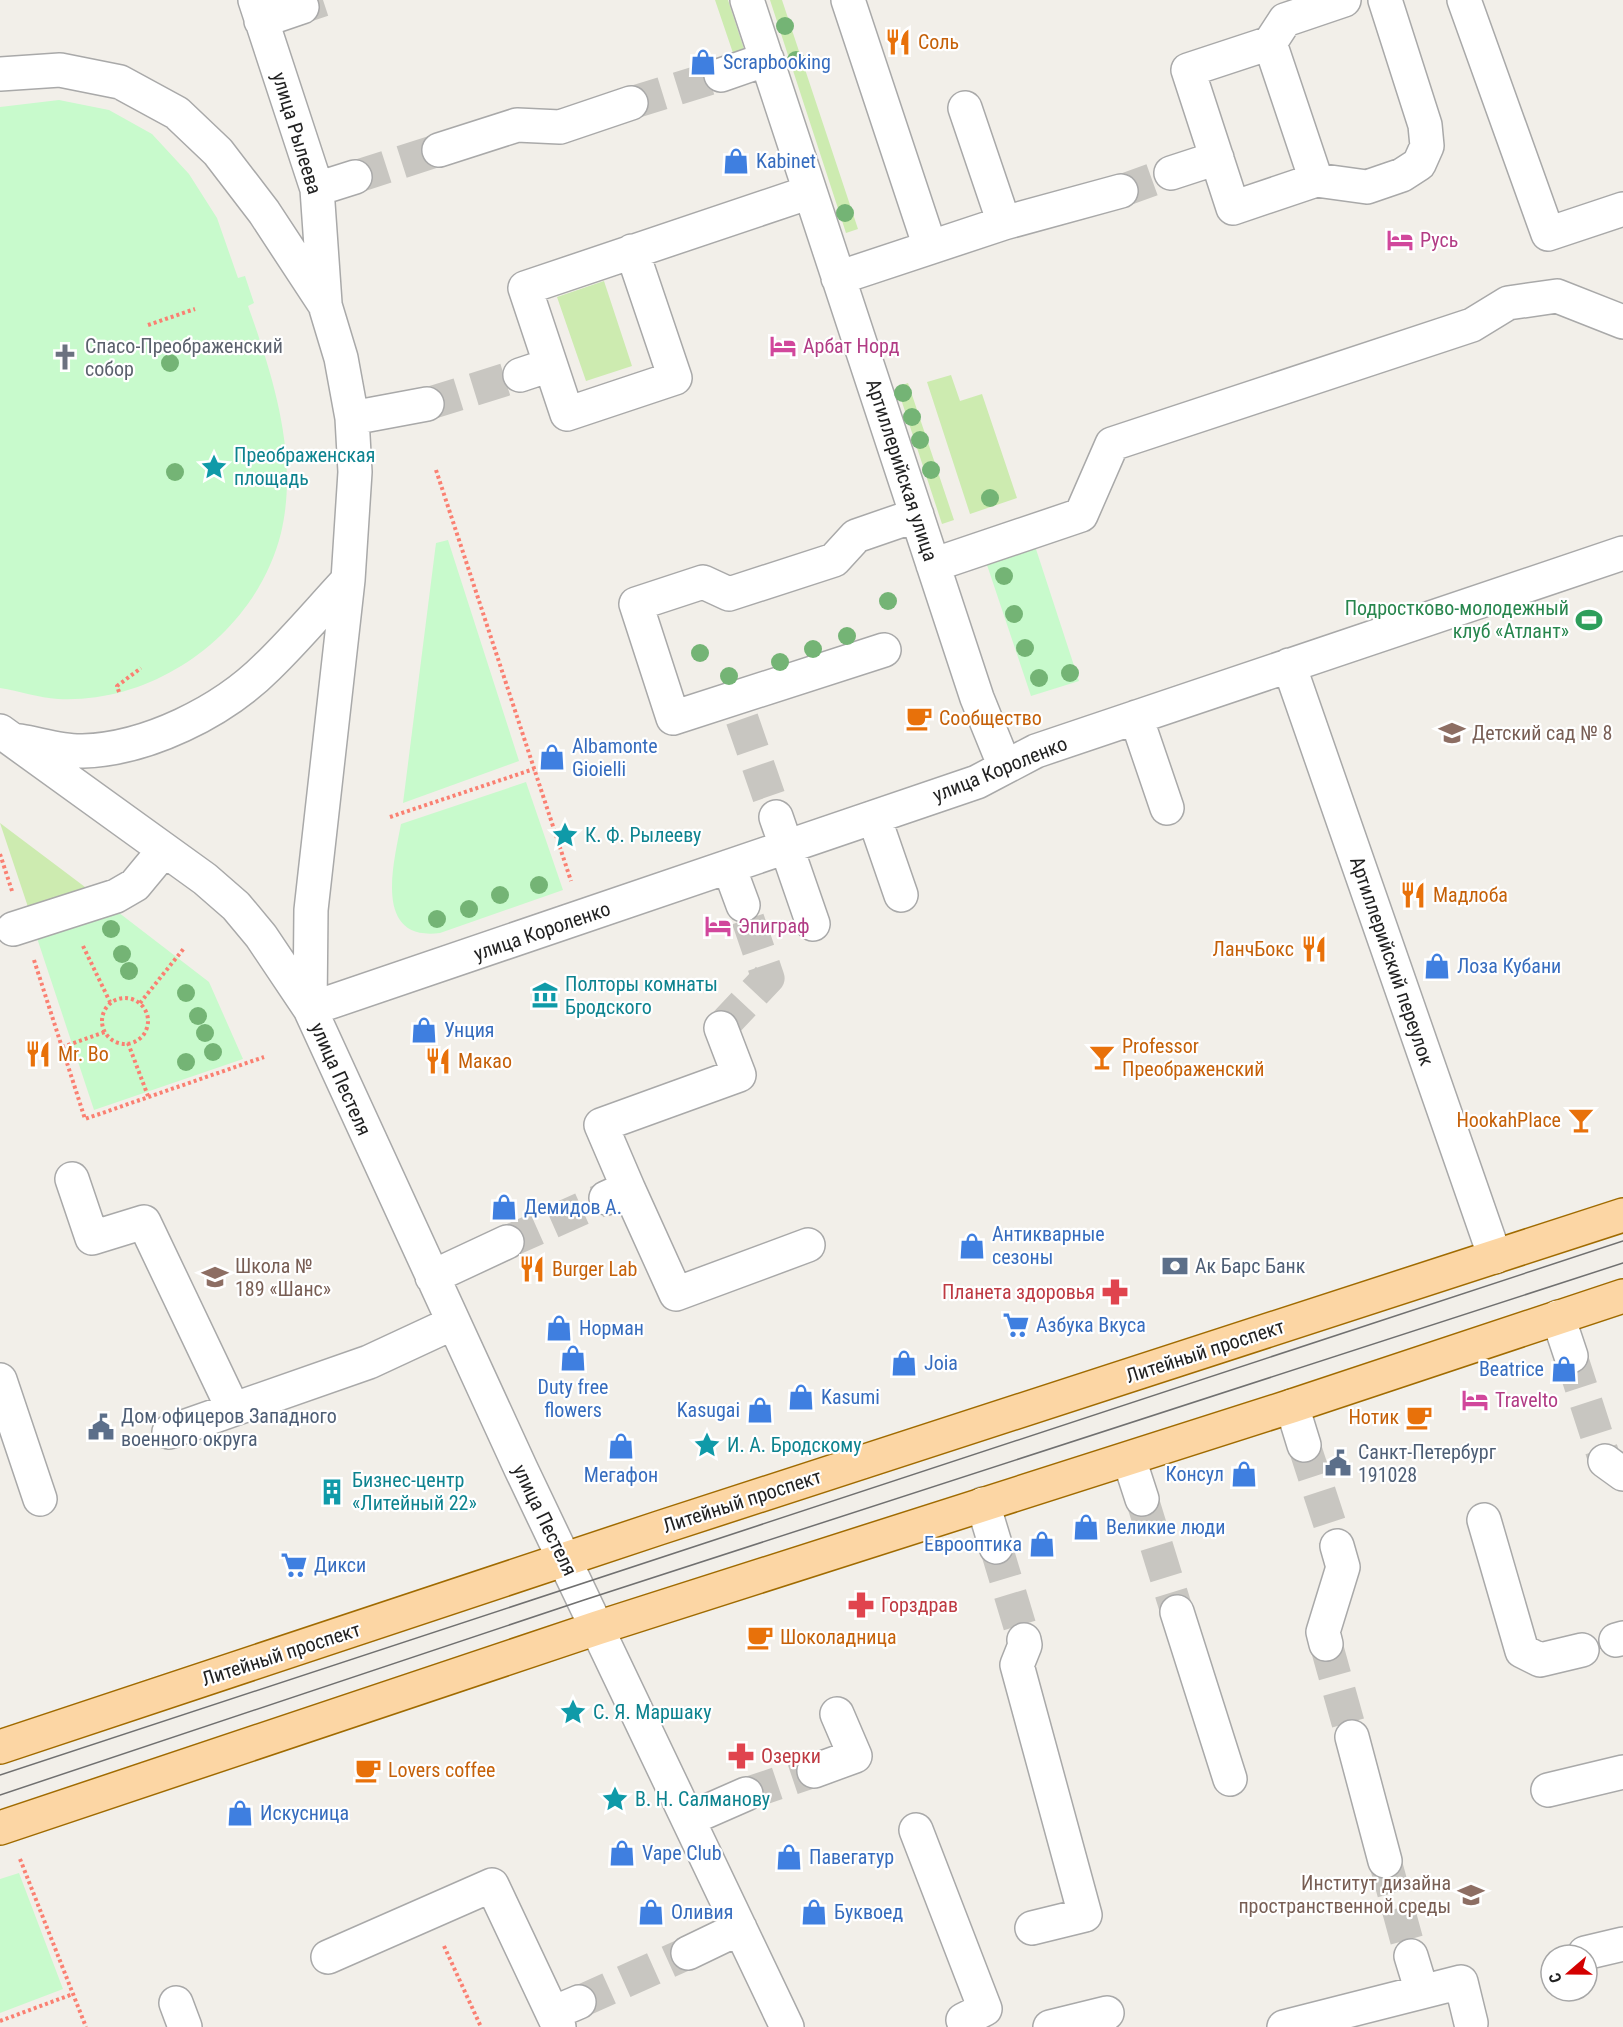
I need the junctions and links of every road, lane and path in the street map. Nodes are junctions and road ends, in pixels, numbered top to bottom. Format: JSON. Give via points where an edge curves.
{"nodes":[{"id":1,"x":747,"y":0,"type":"edge"},
{"id":2,"x":848,"y":0,"type":"edge"},
{"id":3,"x":1344,"y":0,"type":"edge"},
{"id":4,"x":1385,"y":0,"type":"edge"},
{"id":5,"x":1464,"y":0,"type":"edge"},
{"id":6,"x":302,"y":7,"type":"tunnel mouth"},
{"id":7,"x":258,"y":10,"type":"edge"},
{"id":8,"x":1270,"y":43,"type":"junction"},
{"id":9,"x":767,"y":59,"type":"junction"},
{"id":10,"x":0,"y":74,"type":"edge"},
{"id":11,"x":721,"y":75,"type":"tunnel mouth"},
{"id":12,"x":631,"y":103,"type":"tunnel mouth"},
{"id":13,"x":966,"y":108,"type":"dead end"},
{"id":14,"x":439,"y":150,"type":"tunnel mouth"},
{"id":15,"x":1217,"y":158,"type":"junction"},
{"id":16,"x":1172,"y":173,"type":"tunnel mouth"},
{"id":17,"x":356,"y":177,"type":"tunnel mouth"},
{"id":18,"x":1316,"y":180,"type":"junction"},
{"id":19,"x":317,"y":189,"type":"junction"},
{"id":20,"x":1121,"y":191,"type":"tunnel mouth"},
{"id":21,"x":810,"y":192,"type":"junction"},
{"id":22,"x":1623,"y":209,"type":"edge"},
{"id":23,"x":1004,"y":223,"type":"junction"},
{"id":24,"x":930,"y":248,"type":"junction"},
{"id":25,"x":632,"y":251,"type":"junction"},
{"id":26,"x":838,"y":278,"type":"junction"},
{"id":27,"x":325,"y":305,"type":"junction"},
{"id":28,"x":195,"y":309,"type":"dead end"},
{"id":29,"x":1623,"y":322,"type":"edge"},
{"id":30,"x":148,"y":325,"type":"dead end"},
{"id":31,"x":550,"y":365,"type":"junction"},
{"id":32,"x":520,"y":375,"type":"tunnel mouth"},
{"id":33,"x":428,"y":404,"type":"tunnel mouth"},
{"id":34,"x":352,"y":418,"type":"junction"},
{"id":35,"x":436,"y":470,"type":"dead end"},
{"id":36,"x":917,"y":515,"type":"junction"},
{"id":37,"x":1623,"y":553,"type":"edge"},
{"id":38,"x":933,"y":565,"type":"junction"},
{"id":39,"x":348,"y":580,"type":"junction"},
{"id":40,"x":884,"y":650,"type":"dead end"},
{"id":41,"x":1289,"y":665,"type":"junction"},
{"id":42,"x":141,"y":668,"type":"dead end"},
{"id":43,"x":119,"y":692,"type":"dead end"},
{"id":44,"x":1136,"y":717,"type":"junction"},
{"id":45,"x":5,"y":744,"type":"edge"},
{"id":46,"x":1005,"y":767,"type":"junction"},
{"id":47,"x":534,"y":769,"type":"junction"},
{"id":48,"x":1167,"y":808,"type":"dead end"},
{"id":49,"x":390,"y":817,"type":"dead end"},
{"id":50,"x":776,"y":817,"type":"tunnel mouth"},
{"id":51,"x":874,"y":817,"type":"junction"},
{"id":52,"x":787,"y":847,"type":"junction"},
{"id":53,"x":164,"y":850,"type":"junction"},
{"id":54,"x":0,"y":854,"type":"edge"},
{"id":55,"x":729,"y":867,"type":"junction"},
{"id":56,"x":572,"y":886,"type":"dead end"},
{"id":57,"x":901,"y":895,"type":"dead end"},
{"id":58,"x":742,"y":904,"type":"tunnel mouth"},
{"id":59,"x":67,"y":911,"type":"junction"},
{"id":60,"x":813,"y":924,"type":"dead end"},
{"id":61,"x":18,"y":927,"type":"junction"},
{"id":62,"x":185,"y":947,"type":"dead end"},
{"id":63,"x":110,"y":1002,"type":"junction"},
{"id":64,"x":140,"y":1003,"type":"junction"},
{"id":65,"x":309,"y":1009,"type":"junction"},
{"id":66,"x":721,"y":1028,"type":"dead end"},
{"id":67,"x":105,"y":1032,"type":"junction"},
{"id":68,"x":128,"y":1044,"type":"junction"},
{"id":69,"x":62,"y":1047,"type":"junction"},
{"id":70,"x":264,"y":1057,"type":"dead end"},
{"id":71,"x":148,"y":1096,"type":"junction"},
{"id":72,"x":72,"y":1179,"type":"dead end"},
{"id":73,"x":1623,"y":1215,"type":"edge"},
{"id":74,"x":507,"y":1242,"type":"tunnel mouth"},
{"id":75,"x":808,"y":1245,"type":"dead end"},
{"id":76,"x":1495,"y":1257,"type":"junction"},
{"id":77,"x":432,"y":1277,"type":"junction"},
{"id":78,"x":1623,"y":1296,"type":"edge"},
{"id":79,"x":1558,"y":1317,"type":"junction"},
{"id":80,"x":453,"y":1323,"type":"junction"},
{"id":81,"x":1570,"y":1356,"type":"tunnel mouth"},
{"id":82,"x":0,"y":1380,"type":"edge"},
{"id":83,"x":1292,"y":1406,"type":"junction"},
{"id":84,"x":233,"y":1410,"type":"junction"},
{"id":85,"x":169,"y":1432,"type":"dead end"},
{"id":86,"x":1304,"y":1445,"type":"tunnel mouth"},
{"id":87,"x":1129,"y":1459,"type":"junction"},
{"id":88,"x":40,"y":1499,"type":"dead end"},
{"id":89,"x":1142,"y":1499,"type":"tunnel mouth"},
{"id":90,"x":983,"y":1504,"type":"junction"},
{"id":91,"x":1484,"y":1520,"type":"dead end"},
{"id":92,"x":1337,"y":1546,"type":"tunnel mouth"},
{"id":93,"x":996,"y":1547,"type":"tunnel mouth"},
{"id":94,"x":564,"y":1560,"type":"junction"},
{"id":95,"x":1177,"y":1612,"type":"tunnel mouth"},
{"id":96,"x":597,"y":1628,"type":"junction"},
{"id":97,"x":1024,"y":1640,"type":"tunnel mouth"},
{"id":98,"x":1326,"y":1644,"type":"tunnel mouth"},
{"id":99,"x":1582,"y":1650,"type":"dead end"},
{"id":100,"x":837,"y":1714,"type":"dead end"},
{"id":101,"x":1352,"y":1737,"type":"tunnel mouth"},
{"id":102,"x":0,"y":1747,"type":"edge"},
{"id":103,"x":814,"y":1771,"type":"tunnel mouth"},
{"id":104,"x":1623,"y":1772,"type":"edge"},
{"id":105,"x":1230,"y":1779,"type":"dead end"},
{"id":106,"x":1548,"y":1790,"type":"dead end"},
{"id":107,"x":746,"y":1794,"type":"tunnel mouth"},
{"id":108,"x":688,"y":1819,"type":"junction"},
{"id":109,"x":0,"y":1828,"type":"edge"},
{"id":110,"x":915,"y":1830,"type":"dead end"},
{"id":111,"x":20,"y":1859,"type":"dead end"},
{"id":112,"x":1385,"y":1861,"type":"tunnel mouth"},
{"id":113,"x":429,"y":1913,"type":"junction"},
{"id":114,"x":740,"y":1928,"type":"junction"},
{"id":115,"x":1032,"y":1928,"type":"dead end"},
{"id":116,"x":1623,"y":1944,"type":"edge"},
{"id":117,"x":1599,"y":1950,"type":"edge"},
{"id":118,"x":688,"y":1953,"type":"tunnel mouth"},
{"id":119,"x":1411,"y":1956,"type":"tunnel mouth"},
{"id":120,"x":328,"y":1957,"type":"dead end"},
{"id":121,"x":1422,"y":1992,"type":"junction"},
{"id":122,"x":73,"y":1994,"type":"junction"},
{"id":123,"x":1107,"y":2013,"type":"dead end"},
{"id":124,"x":564,"y":2014,"type":"edge"},
{"id":125,"x":980,"y":2019,"type":"edge"},
{"id":126,"x":0,"y":2021,"type":"edge"},
{"id":127,"x":1471,"y":2023,"type":"dead end"},
{"id":128,"x":86,"y":2027,"type":"edge"},
{"id":129,"x":481,"y":2027,"type":"edge"},
{"id":130,"x":787,"y":2027,"type":"edge"},
{"id":131,"x":1050,"y":2027,"type":"edge"},
{"id":132,"x":1284,"y":2027,"type":"edge"}],
"edges":[{"from":1,"to":9,"type":"street","name":"Артиллерийская улица"},
{"from":2,"to":24,"type":"street"},
{"from":3,"to":8,"type":"street","via":[[1285,20]]},
{"from":4,"to":18,"type":"street","via":[[1425,125],[1427,146],[1419,164],[1402,175],[1367,187]]},
{"from":5,"to":22,"type":"street","via":[[1548,234]]},
{"from":6,"to":7,"type":"street"},
{"from":7,"to":19,"type":"street","name":"улица Рылеева"},
{"from":8,"to":15,"type":"street","via":[[1188,70]]},
{"from":8,"to":18,"type":"street"},
{"from":9,"to":11,"type":"street"},
{"from":9,"to":21,"type":"street","name":"Артиллерийская улица"},
{"from":10,"to":27,"type":"street","via":[[60,70],[120,82],[177,113],[218,152]]},
{"from":12,"to":14,"type":"street","via":[[560,127],[517,125]]},
{"from":13,"to":23,"type":"street"},
{"from":15,"to":16,"type":"street"},
{"from":15,"to":18,"type":"street","via":[[1233,207]]},
{"from":17,"to":19,"type":"street"},
{"from":19,"to":27,"type":"street","name":"улица Рылеева"},
{"from":20,"to":23,"type":"street"},
{"from":21,"to":25,"type":"street"},
{"from":21,"to":26,"type":"street","name":"Артиллерийская улица"},
{"from":23,"to":24,"type":"street"},
{"from":24,"to":26,"type":"street"},
{"from":25,"to":31,"type":"street","via":[[525,288]]},
{"from":25,"to":31,"type":"street","via":[[675,378],[567,414]]},
{"from":26,"to":36,"type":"street","name":"Артиллерийская улица"},
{"from":27,"to":34,"type":"street","via":[[341,358]]},
{"from":28,"to":30,"type":"path"},
{"from":29,"to":38,"type":"street","via":[[1557,296],[1508,303],[1473,325],[1112,444],[1081,515]]},
{"from":31,"to":32,"type":"street"},
{"from":33,"to":34,"type":"street"},
{"from":34,"to":39,"type":"street","via":[[356,472]]},
{"from":35,"to":47,"type":"path"},
{"from":36,"to":38,"type":"street","name":"Артиллерийская улица"},
{"from":36,"to":40,"type":"street","via":[[856,536],[834,560],[729,594],[703,582],[636,604],[672,718],[739,708]]},
{"from":37,"to":41,"type":"street","name":"улица Короленко"},
{"from":38,"to":46,"type":"street","name":"Артиллерийская улица","via":[[977,698]]},
{"from":39,"to":45,"type":"street","via":[[266,669],[210,711],[168,732],[82,751]]},
{"from":39,"to":65,"type":"street","via":[[311,910]]},
{"from":41,"to":44,"type":"street","name":"улица Короленко"},
{"from":41,"to":76,"type":"street","name":"Артиллерийский переулок"},
{"from":42,"to":43,"type":"path","via":[[117,686]]},
{"from":44,"to":46,"type":"street","name":"улица Короленко","via":[[1036,751]]},
{"from":44,"to":48,"type":"street"},
{"from":45,"to":53,"type":"street"},
{"from":46,"to":51,"type":"street","name":"улица Короленко","via":[[977,782]]},
{"from":47,"to":49,"type":"path"},
{"from":47,"to":56,"type":"path"},
{"from":50,"to":52,"type":"street"},
{"from":51,"to":52,"type":"street","name":"улица Короленко"},
{"from":51,"to":57,"type":"street"},
{"from":52,"to":55,"type":"street","name":"улица Короленко"},
{"from":52,"to":60,"type":"street"},
{"from":53,"to":59,"type":"street","via":[[135,885],[116,896]]},
{"from":53,"to":65,"type":"street","via":[[236,906],[261,936]]},
{"from":54,"to":61,"type":"path"},
{"from":55,"to":58,"type":"street"},
{"from":55,"to":65,"type":"street","name":"улица Короленко"},
{"from":59,"to":61,"type":"street"},
{"from":59,"to":63,"type":"path"},
{"from":61,"to":69,"type":"path"},
{"from":62,"to":64,"type":"path"},
{"from":63,"to":64,"type":"path","via":[[122,997]]},
{"from":63,"to":67,"type":"path","via":[[102,1016]]},
{"from":64,"to":68,"type":"path","via":[[147,1018],[146,1030]]},
{"from":65,"to":77,"type":"street","name":"улица Пестеля"},
{"from":66,"to":75,"type":"street","via":[[739,1075],[601,1125],[617,1193],[676,1294]]},
{"from":67,"to":68,"type":"path","via":[[112,1040]]},
{"from":67,"to":69,"type":"path"},
{"from":68,"to":71,"type":"path"},
{"from":69,"to":71,"type":"path","via":[[85,1119]]},
{"from":70,"to":71,"type":"path"},
{"from":72,"to":84,"type":"street","via":[[92,1238],[144,1222]]},
{"from":73,"to":76,"type":"main road","name":"Литейный проспект"},
{"from":74,"to":77,"type":"street"},
{"from":76,"to":94,"type":"main road","name":"Литейный проспект"},
{"from":77,"to":80,"type":"street","name":"улица Пестеля"},
{"from":78,"to":79,"type":"main road"},
{"from":79,"to":81,"type":"street"},
{"from":79,"to":83,"type":"main road"},
{"from":80,"to":84,"type":"street","via":[[369,1362]]},
{"from":80,"to":94,"type":"street","name":"улица Пестеля"},
{"from":82,"to":88,"type":"street"},
{"from":83,"to":86,"type":"street"},
{"from":83,"to":87,"type":"main road"},
{"from":84,"to":85,"type":"street"},
{"from":87,"to":89,"type":"street"},
{"from":87,"to":90,"type":"main road"},
{"from":90,"to":93,"type":"street"},
{"from":90,"to":96,"type":"main road"},
{"from":91,"to":99,"type":"street","via":[[1522,1651],[1540,1660]]},
{"from":92,"to":98,"type":"street","via":[[1343,1567],[1323,1632]]},
{"from":94,"to":96,"type":"street","name":"улица Пестеля"},
{"from":94,"to":102,"type":"main road","name":"Литейный проспект"},
{"from":95,"to":105,"type":"street"},
{"from":96,"to":108,"type":"street","name":"улица Пестеля"},
{"from":96,"to":109,"type":"main road"},
{"from":97,"to":115,"type":"street","via":[[1017,1665],[1085,1915]]},
{"from":100,"to":103,"type":"street","via":[[855,1756]]},
{"from":101,"to":112,"type":"street"},
{"from":104,"to":106,"type":"street"},
{"from":107,"to":108,"type":"street"},
{"from":108,"to":114,"type":"street","name":"улица Пестеля"},
{"from":110,"to":125,"type":"street"},
{"from":111,"to":122,"type":"path"},
{"from":113,"to":120,"type":"street"},
{"from":113,"to":124,"type":"street","via":[[492,1885]]},
{"from":113,"to":129,"type":"path"},
{"from":114,"to":118,"type":"street"},
{"from":114,"to":130,"type":"street","name":"улица Пестеля"},
{"from":116,"to":117,"type":"street"},
{"from":119,"to":121,"type":"street"},
{"from":121,"to":127,"type":"street","via":[[1461,1982]]},
{"from":121,"to":132,"type":"street"},
{"from":122,"to":126,"type":"path"},
{"from":122,"to":128,"type":"path"},
{"from":123,"to":131,"type":"street"}]}
